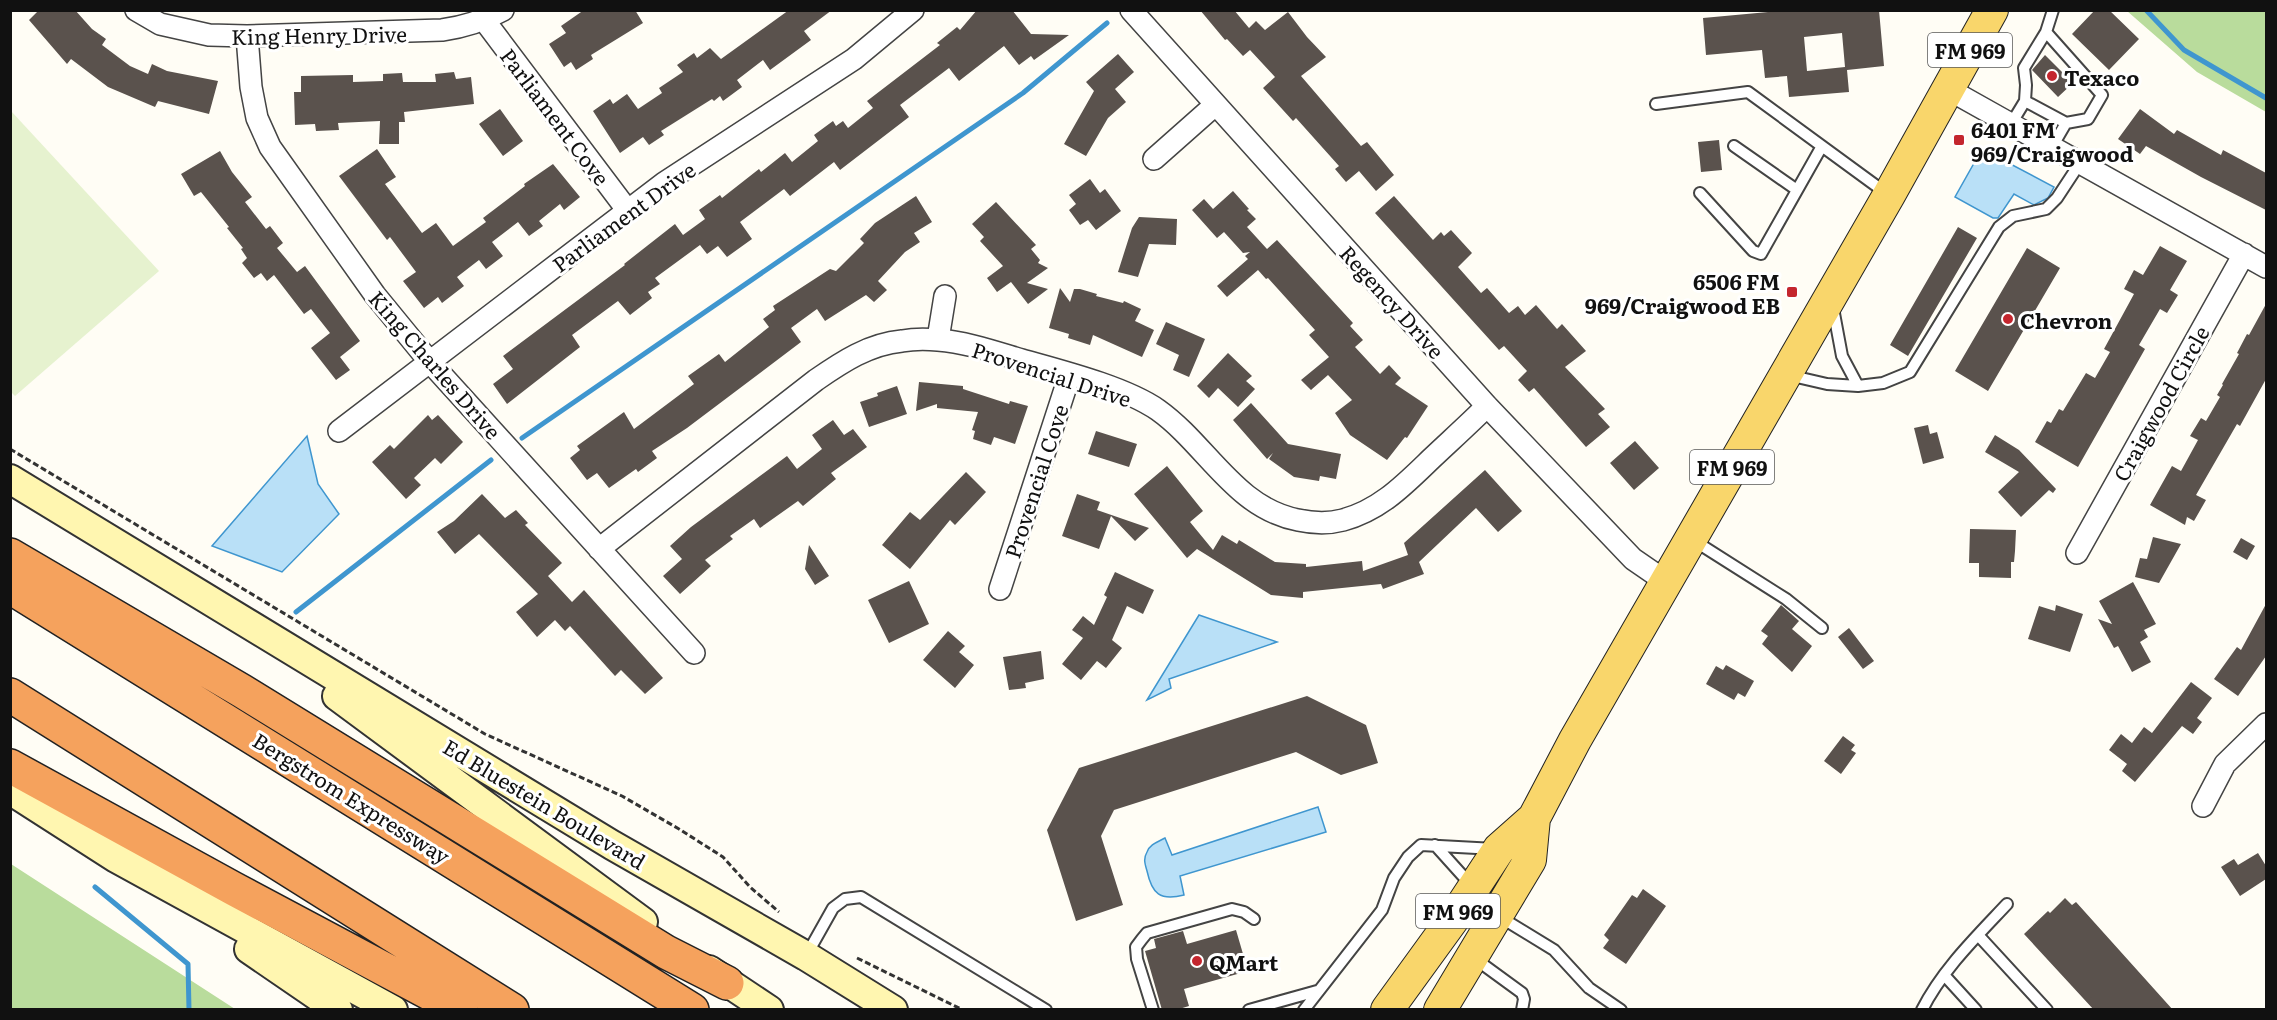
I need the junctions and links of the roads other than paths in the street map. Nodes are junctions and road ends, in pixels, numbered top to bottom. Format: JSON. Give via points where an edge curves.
{"nodes":[{"id":1,"x":136,"y":10,"type":"edge"},
{"id":2,"x":913,"y":10,"type":"edge"},
{"id":3,"x":1131,"y":10,"type":"edge"},
{"id":4,"x":1992,"y":10,"type":"edge"},
{"id":5,"x":2053,"y":10,"type":"edge"},
{"id":6,"x":494,"y":15,"type":"edge"},
{"id":7,"x":2046,"y":32,"type":"junction"},
{"id":8,"x":247,"y":36,"type":"junction"},
{"id":9,"x":1948,"y":89,"type":"junction"},
{"id":10,"x":2025,"y":101,"type":"junction"},
{"id":11,"x":1656,"y":104,"type":"dead end"},
{"id":12,"x":1215,"y":105,"type":"junction"},
{"id":13,"x":2066,"y":123,"type":"junction"},
{"id":14,"x":2011,"y":124,"type":"junction"},
{"id":15,"x":1734,"y":146,"type":"dead end"},
{"id":16,"x":1822,"y":146,"type":"junction"},
{"id":17,"x":2052,"y":147,"type":"junction"},
{"id":18,"x":1154,"y":159,"type":"dead end"},
{"id":19,"x":2080,"y":163,"type":"junction"},
{"id":20,"x":1797,"y":190,"type":"junction"},
{"id":21,"x":1700,"y":193,"type":"dead end"},
{"id":22,"x":1889,"y":195,"type":"junction"},
{"id":23,"x":628,"y":211,"type":"junction"},
{"id":24,"x":2244,"y":254,"type":"junction"},
{"id":25,"x":2266,"y":267,"type":"edge"},
{"id":26,"x":1831,"y":295,"type":"junction"},
{"id":27,"x":945,"y":296,"type":"dead end"},
{"id":28,"x":938,"y":339,"type":"junction"},
{"id":29,"x":429,"y":361,"type":"junction"},
{"id":30,"x":1070,"y":374,"type":"junction"},
{"id":31,"x":1785,"y":375,"type":"junction"},
{"id":32,"x":1858,"y":386,"type":"junction"},
{"id":33,"x":1487,"y":406,"type":"junction"},
{"id":34,"x":339,"y":431,"type":"dead end"},
{"id":35,"x":10,"y":478,"type":"edge"},
{"id":36,"x":1690,"y":539,"type":"junction"},
{"id":37,"x":599,"y":549,"type":"junction"},
{"id":38,"x":2077,"y":553,"type":"dead end"},
{"id":39,"x":10,"y":555,"type":"edge"},
{"id":40,"x":1665,"y":581,"type":"junction"},
{"id":41,"x":10,"y":587,"type":"edge"},
{"id":42,"x":1000,"y":589,"type":"dead end"},
{"id":43,"x":198,"y":593,"type":"junction"},
{"id":44,"x":1822,"y":628,"type":"dead end"},
{"id":45,"x":694,"y":653,"type":"dead end"},
{"id":46,"x":10,"y":694,"type":"edge"},
{"id":47,"x":2266,"y":724,"type":"edge"},
{"id":48,"x":10,"y":766,"type":"edge"},
{"id":49,"x":10,"y":790,"type":"edge"},
{"id":50,"x":2203,"y":806,"type":"dead end"},
{"id":51,"x":1534,"y":818,"type":"junction"},
{"id":52,"x":1436,"y":845,"type":"junction"},
{"id":53,"x":1499,"y":849,"type":"junction"},
{"id":54,"x":116,"y":858,"type":"junction"},
{"id":55,"x":1474,"y":888,"type":"junction"},
{"id":56,"x":2007,"y":904,"type":"dead end"},
{"id":57,"x":1497,"y":915,"type":"junction"},
{"id":58,"x":1254,"y":918,"type":"dead end"},
{"id":59,"x":1978,"y":935,"type":"junction"},
{"id":60,"x":806,"y":956,"type":"junction"},
{"id":61,"x":1472,"y":956,"type":"junction"},
{"id":62,"x":1945,"y":976,"type":"junction"},
{"id":63,"x":726,"y":983,"type":"junction"},
{"id":64,"x":1317,"y":991,"type":"junction"},
{"id":65,"x":338,"y":1010,"type":"edge"},
{"id":66,"x":393,"y":1010,"type":"edge"},
{"id":67,"x":461,"y":1010,"type":"edge"},
{"id":68,"x":512,"y":1010,"type":"edge"},
{"id":69,"x":692,"y":1010,"type":"edge"},
{"id":70,"x":769,"y":1010,"type":"edge"},
{"id":71,"x":893,"y":1010,"type":"edge"},
{"id":72,"x":1046,"y":1010,"type":"edge"},
{"id":73,"x":1153,"y":1010,"type":"edge"},
{"id":74,"x":1249,"y":1010,"type":"edge"},
{"id":75,"x":1304,"y":1010,"type":"edge"},
{"id":76,"x":1387,"y":1010,"type":"edge"},
{"id":77,"x":1440,"y":1010,"type":"edge"},
{"id":78,"x":1522,"y":1010,"type":"edge"},
{"id":79,"x":1621,"y":1010,"type":"edge"},
{"id":80,"x":1922,"y":1010,"type":"edge"},
{"id":81,"x":1976,"y":1010,"type":"edge"},
{"id":82,"x":2047,"y":1010,"type":"edge"}],
"edges":[{"from":1,"to":8,"type":"street","name":"King Henry Drive","via":[[160,24],[182,30]]},
{"from":2,"to":23,"type":"street","name":"Parliament Drive","via":[[854,59],[664,183]]},
{"from":3,"to":12,"type":"street","name":"Regency Drive"},
{"from":4,"to":9,"type":"main road","name":"FM 969","number":"FM 969"},
{"from":5,"to":7,"type":"lane"},
{"from":6,"to":8,"type":"street","name":"King Henry Drive","via":[[463,27],[420,33]]},
{"from":6,"to":23,"type":"street","name":"Parliament Cove"},
{"from":7,"to":10,"type":"lane","via":[[2024,68]]},
{"from":7,"to":13,"type":"lane","via":[[2102,95],[2088,119]]},
{"from":8,"to":29,"type":"street","name":"King Charles Drive","via":[[257,118],[270,147],[375,295]]},
{"from":9,"to":14,"type":"street"},
{"from":9,"to":22,"type":"main road","name":"FM 969","number":"FM 969"},
{"from":10,"to":13,"type":"lane"},
{"from":10,"to":14,"type":"lane"},
{"from":11,"to":16,"type":"lane","via":[[1748,92]]},
{"from":12,"to":18,"type":"street"},
{"from":12,"to":33,"type":"street","name":"Regency Drive"},
{"from":13,"to":17,"type":"lane"},
{"from":14,"to":17,"type":"street"},
{"from":15,"to":20,"type":"lane"},
{"from":16,"to":20,"type":"lane"},
{"from":16,"to":22,"type":"lane"},
{"from":17,"to":19,"type":"street"},
{"from":19,"to":24,"type":"street"},
{"from":19,"to":32,"type":"lane","via":[[2046,209],[2013,216],[1999,227],[1910,372],[1883,383]]},
{"from":20,"to":21,"type":"lane","via":[[1761,254],[1752,251]]},
{"from":22,"to":26,"type":"main road","name":"FM 969","number":"FM 969"},
{"from":23,"to":29,"type":"street","name":"Parliament Drive"},
{"from":24,"to":25,"type":"street"},
{"from":24,"to":38,"type":"street","name":"Craigwood Circle"},
{"from":26,"to":31,"type":"main road","name":"FM 969","number":"FM 969"},
{"from":26,"to":32,"type":"lane","via":[[1842,356]]},
{"from":27,"to":28,"type":"street"},
{"from":28,"to":30,"type":"street","name":"Provencial Drive"},
{"from":28,"to":37,"type":"street","name":"Provencial Drive","via":[[874,346],[843,361]]},
{"from":29,"to":34,"type":"street","name":"Parliament Drive"},
{"from":29,"to":37,"type":"street","name":"King Charles Drive"},
{"from":30,"to":33,"type":"street","name":"Provencial Drive","via":[[1156,408],[1257,504],[1281,517],[1313,523],[1341,521],[1392,496]]},
{"from":30,"to":42,"type":"street","name":"Provencial Cove"},
{"from":31,"to":32,"type":"lane"},
{"from":31,"to":36,"type":"main road","name":"FM 969","number":"FM 969"},
{"from":33,"to":40,"type":"street","name":"Regency Drive","via":[[1633,559]]},
{"from":35,"to":43,"type":"main road","name":"Ed Bluestein Boulevard"},
{"from":36,"to":40,"type":"main road","name":"FM 969","number":"FM 969"},
{"from":36,"to":44,"type":"lane","via":[[1786,599]]},
{"from":37,"to":45,"type":"street","name":"King Charles Drive"},
{"from":39,"to":63,"type":"highway","via":[[242,691],[666,952]]},
{"from":40,"to":51,"type":"main road","name":"FM 969","number":"FM 969"},
{"from":41,"to":69,"type":"highway","name":"Bergstrom Expressway"},
{"from":43,"to":60,"type":"main road","name":"Ed Bluestein Boulevard","via":[[612,845]]},
{"from":43,"to":63,"type":"main road","name":"Ed Bluestein Boulevard"},
{"from":46,"to":68,"type":"highway"},
{"from":47,"to":50,"type":"street","via":[[2225,764]]},
{"from":48,"to":67,"type":"highway"},
{"from":49,"to":54,"type":"main road"},
{"from":51,"to":53,"type":"main road","name":"FM 969","number":"FM 969"},
{"from":51,"to":57,"type":"main road","name":"FM 969","number":"FM 969","via":[[1530,860]]},
{"from":52,"to":53,"type":"lane"},
{"from":52,"to":55,"type":"lane"},
{"from":52,"to":64,"type":"lane","via":[[1421,845],[1408,857],[1394,878],[1382,910]]},
{"from":53,"to":55,"type":"main road","name":"FM 969","number":"FM 969"},
{"from":54,"to":65,"type":"main road"},
{"from":54,"to":66,"type":"main road"},
{"from":55,"to":61,"type":"main road","via":[[1480,897],[1480,907],[1466,934],[1465,945]]},
{"from":55,"to":76,"type":"main road","name":"FM 969","number":"FM 969"},
{"from":56,"to":59,"type":"lane"},
{"from":57,"to":61,"type":"main road","name":"FM 969","number":"FM 969"},
{"from":57,"to":79,"type":"lane","via":[[1554,950],[1589,988]]},
{"from":58,"to":73,"type":"lane","via":[[1232,909],[1147,933],[1136,947]]},
{"from":59,"to":62,"type":"lane"},
{"from":59,"to":82,"type":"lane"},
{"from":60,"to":71,"type":"main road","name":"Ed Bluestein Boulevard"},
{"from":60,"to":72,"type":"lane","via":[[833,908],[845,899],[861,897]]},
{"from":61,"to":77,"type":"main road","name":"FM 969","number":"FM 969"},
{"from":61,"to":78,"type":"lane","via":[[1516,987],[1524,999]]},
{"from":62,"to":80,"type":"lane"},
{"from":62,"to":81,"type":"lane"},
{"from":63,"to":70,"type":"main road","name":"Ed Bluestein Boulevard"},
{"from":64,"to":74,"type":"lane"},
{"from":64,"to":75,"type":"lane"}]}
